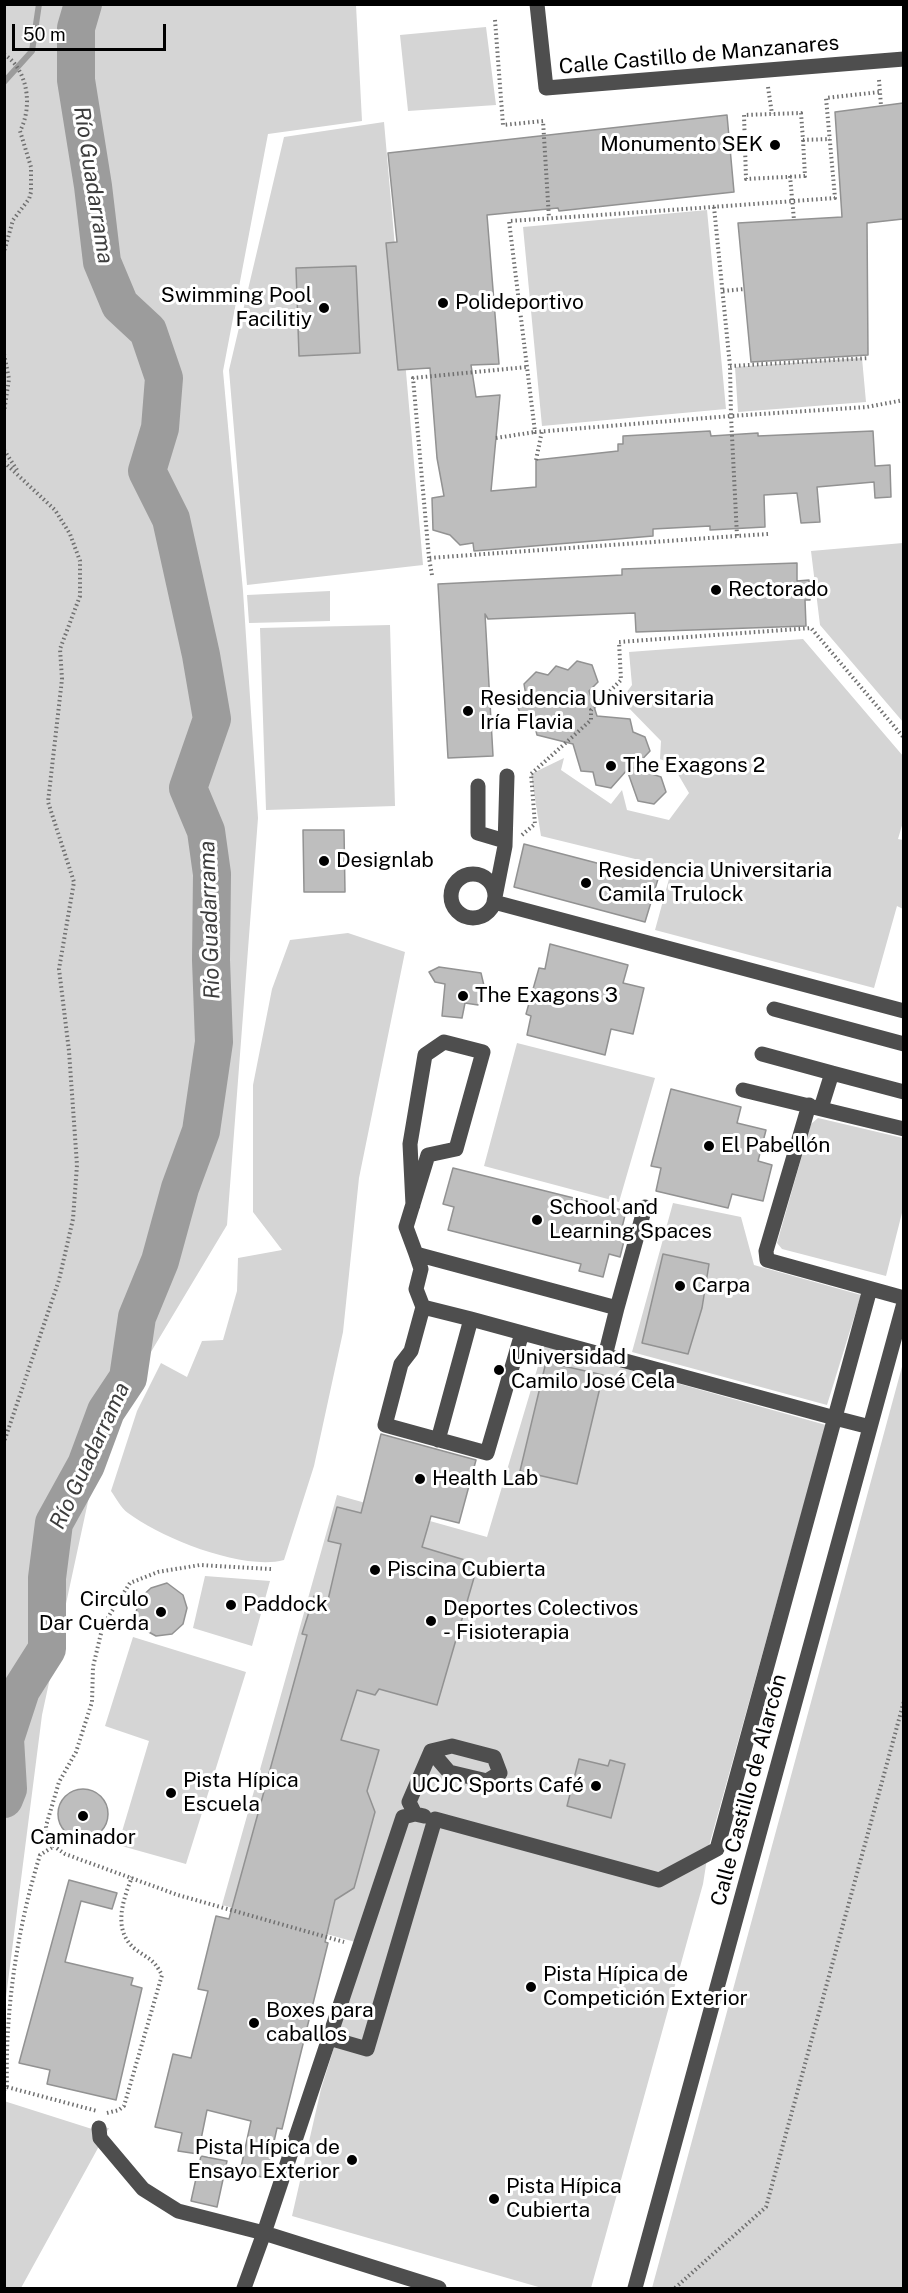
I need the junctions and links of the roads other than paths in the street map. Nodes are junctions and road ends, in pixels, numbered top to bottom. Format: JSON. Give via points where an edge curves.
{"nodes":[{"id":1,"x":537,"y":4,"type":"edge"},
{"id":2,"x":903,"y":59,"type":"edge"},
{"id":3,"x":507,"y":776,"type":"dead end"},
{"id":4,"x":478,"y":786,"type":"dead end"},
{"id":5,"x":511,"y":840,"type":"junction"},
{"id":6,"x":774,"y":1009,"type":"dead end"},
{"id":7,"x":903,"y":1011,"type":"edge"},
{"id":8,"x":903,"y":1044,"type":"edge"},
{"id":9,"x":762,"y":1054,"type":"dead end"},
{"id":10,"x":832,"y":1073,"type":"junction"},
{"id":11,"x":743,"y":1090,"type":"dead end"},
{"id":12,"x":903,"y":1092,"type":"edge"},
{"id":13,"x":815,"y":1107,"type":"junction"},
{"id":14,"x":903,"y":1129,"type":"edge"},
{"id":15,"x":413,"y":1205,"type":"junction"},
{"id":16,"x":645,"y":1207,"type":"dead end"},
{"id":17,"x":416,"y":1254,"type":"junction"},
{"id":18,"x":870,"y":1289,"type":"junction"},
{"id":19,"x":903,"y":1298,"type":"edge"},
{"id":20,"x":903,"y":1303,"type":"edge"},
{"id":21,"x":423,"y":1307,"type":"junction"},
{"id":22,"x":617,"y":1308,"type":"junction"},
{"id":23,"x":471,"y":1319,"type":"junction"},
{"id":24,"x":522,"y":1333,"type":"junction"},
{"id":25,"x":605,"y":1356,"type":"junction"},
{"id":26,"x":835,"y":1418,"type":"junction"},
{"id":27,"x":870,"y":1427,"type":"junction"},
{"id":28,"x":438,"y":1440,"type":"junction"},
{"id":29,"x":431,"y":1751,"type":"dead end"},
{"id":30,"x":414,"y":1814,"type":"junction"},
{"id":31,"x":435,"y":1819,"type":"junction"},
{"id":32,"x":329,"y":2038,"type":"junction"},
{"id":33,"x":99,"y":2128,"type":"dead end"},
{"id":34,"x":264,"y":2233,"type":"junction"},
{"id":35,"x":244,"y":2289,"type":"edge"},
{"id":36,"x":440,"y":2289,"type":"edge"},
{"id":37,"x":635,"y":2289,"type":"edge"}],
"edges":[{"from":1,"to":2,"type":"street","name":"Calle Castillo de Manzanares","via":[[546,88]]},
{"from":3,"to":5,"type":"street"},
{"from":4,"to":5,"type":"street","via":[[478,833]]},
{"from":5,"to":7,"type":"street","via":[[494,902]]},
{"from":6,"to":8,"type":"street"},
{"from":9,"to":10,"type":"street"},
{"from":10,"to":12,"type":"street"},
{"from":10,"to":13,"type":"street"},
{"from":11,"to":13,"type":"street"},
{"from":13,"to":14,"type":"street"},
{"from":13,"to":18,"type":"street","via":[[766,1251],[767,1260]]},
{"from":15,"to":15,"type":"street","via":[[428,1155],[456,1149],[483,1052],[444,1042],[425,1055],[410,1144]]},
{"from":15,"to":17,"type":"street","via":[[406,1227]]},
{"from":16,"to":22,"type":"street"},
{"from":17,"to":21,"type":"street","via":[[421,1269],[416,1289]]},
{"from":17,"to":22,"type":"street"},
{"from":18,"to":19,"type":"street"},
{"from":18,"to":26,"type":"street"},
{"from":20,"to":27,"type":"street","name":"Calle Castillo de Alarcón"},
{"from":21,"to":23,"type":"street"},
{"from":21,"to":28,"type":"street","via":[[411,1351],[401,1364],[385,1425]]},
{"from":22,"to":25,"type":"street"},
{"from":23,"to":24,"type":"street"},
{"from":23,"to":28,"type":"street"},
{"from":24,"to":25,"type":"street"},
{"from":24,"to":28,"type":"street","via":[[487,1453]]},
{"from":25,"to":26,"type":"street"},
{"from":26,"to":27,"type":"street"},
{"from":26,"to":31,"type":"street","via":[[717,1849],[659,1880]]},
{"from":27,"to":37,"type":"street","name":"Calle Castillo de Alarcón"},
{"from":29,"to":30,"type":"street","via":[[409,1802]]},
{"from":30,"to":31,"type":"street"},
{"from":30,"to":32,"type":"street","via":[[402,1818]]},
{"from":31,"to":32,"type":"street","via":[[367,2049]]},
{"from":32,"to":34,"type":"street"},
{"from":33,"to":34,"type":"street","via":[[100,2138],[143,2189],[178,2211]]},
{"from":34,"to":35,"type":"street"},
{"from":34,"to":36,"type":"street"}]}
